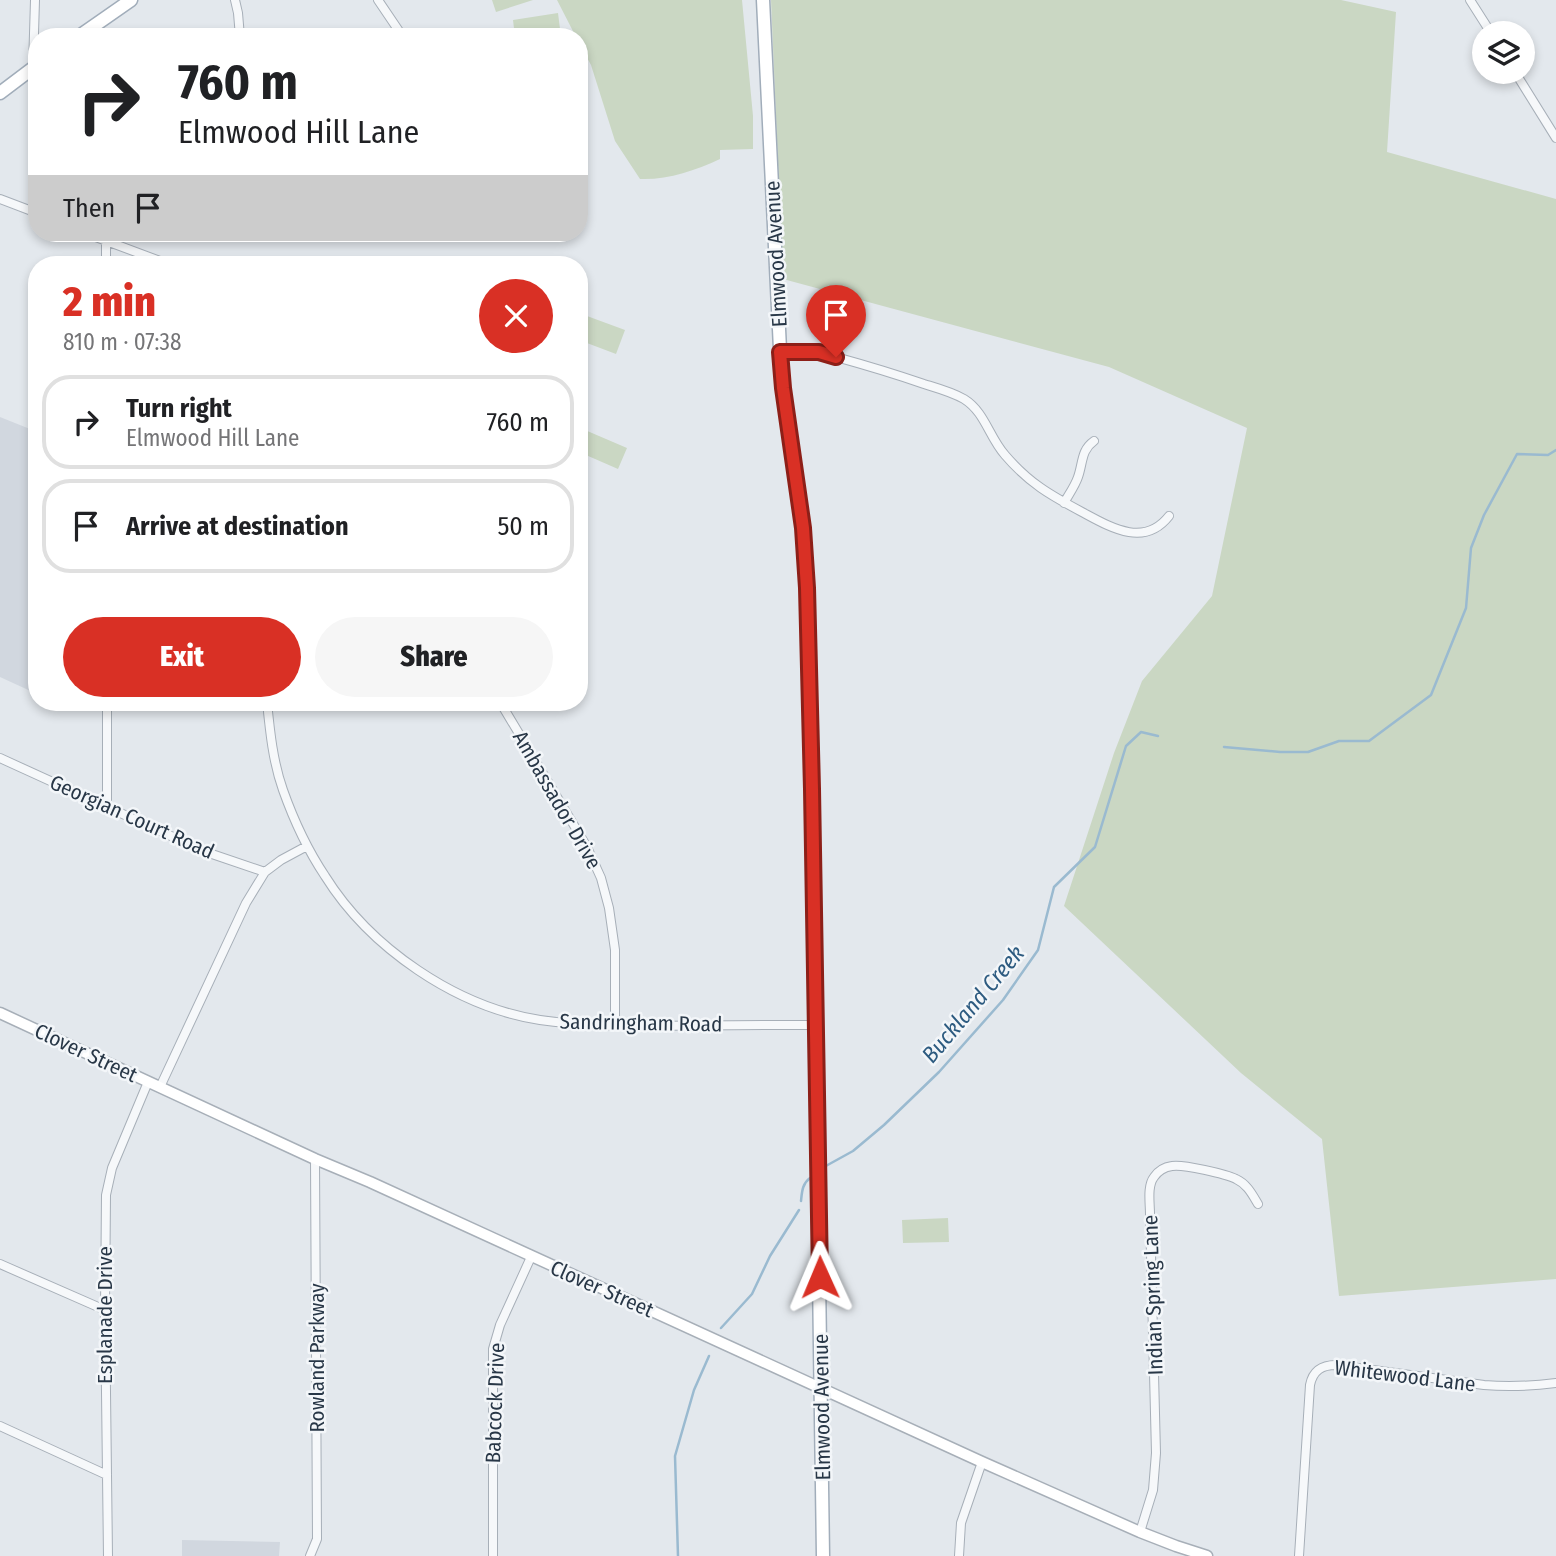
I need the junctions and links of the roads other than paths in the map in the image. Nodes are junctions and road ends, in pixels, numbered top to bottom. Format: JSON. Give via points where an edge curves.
{"nodes":[{"id":1,"x":34,"y":0,"type":"edge"},
{"id":2,"x":131,"y":0,"type":"edge"},
{"id":3,"x":235,"y":0,"type":"edge"},
{"id":4,"x":378,"y":0,"type":"edge"},
{"id":5,"x":763,"y":0,"type":"edge"},
{"id":6,"x":1470,"y":0,"type":"edge"},
{"id":7,"x":1483,"y":21,"type":"edge"},
{"id":8,"x":34,"y":28,"type":"edge"},
{"id":9,"x":91,"y":28,"type":"edge"},
{"id":10,"x":239,"y":28,"type":"edge"},
{"id":11,"x":397,"y":28,"type":"edge"},
{"id":12,"x":28,"y":71,"type":"edge"},
{"id":13,"x":1522,"y":84,"type":"edge"},
{"id":14,"x":0,"y":93,"type":"edge"},
{"id":15,"x":1556,"y":138,"type":"edge"},
{"id":16,"x":0,"y":199,"type":"edge"},
{"id":17,"x":28,"y":210,"type":"edge"},
{"id":18,"x":109,"y":242,"type":"edge"},
{"id":19,"x":146,"y":256,"type":"edge"},
{"id":20,"x":780,"y":352,"type":"junction"},
{"id":21,"x":1094,"y":440,"type":"dead end"},
{"id":22,"x":1064,"y":503,"type":"junction"},
{"id":23,"x":1169,"y":516,"type":"dead end"},
{"id":24,"x":107,"y":711,"type":"edge"},
{"id":25,"x":268,"y":711,"type":"edge"},
{"id":26,"x":505,"y":711,"type":"edge"},
{"id":27,"x":0,"y":758,"type":"edge"},
{"id":28,"x":107,"y":808,"type":"junction"},
{"id":29,"x":307,"y":846,"type":"junction"},
{"id":30,"x":265,"y":872,"type":"junction"},
{"id":31,"x":0,"y":1013,"type":"edge"},
{"id":32,"x":816,"y":1025,"type":"junction"},
{"id":33,"x":615,"y":1026,"type":"junction"},
{"id":34,"x":148,"y":1082,"type":"junction"},
{"id":35,"x":160,"y":1087,"type":"junction"},
{"id":36,"x":315,"y":1159,"type":"junction"},
{"id":37,"x":1258,"y":1204,"type":"dead end"},
{"id":38,"x":531,"y":1257,"type":"junction"},
{"id":39,"x":0,"y":1265,"type":"edge"},
{"id":40,"x":105,"y":1310,"type":"junction"},
{"id":41,"x":1556,"y":1383,"type":"edge"},
{"id":42,"x":822,"y":1388,"type":"junction"},
{"id":43,"x":0,"y":1426,"type":"edge"},
{"id":44,"x":982,"y":1462,"type":"junction"},
{"id":45,"x":107,"y":1475,"type":"junction"},
{"id":46,"x":1140,"y":1532,"type":"junction"},
{"id":47,"x":108,"y":1556,"type":"edge"},
{"id":48,"x":310,"y":1556,"type":"edge"},
{"id":49,"x":494,"y":1556,"type":"edge"},
{"id":50,"x":823,"y":1556,"type":"edge"},
{"id":51,"x":959,"y":1556,"type":"edge"},
{"id":52,"x":1207,"y":1556,"type":"edge"},
{"id":53,"x":1299,"y":1556,"type":"edge"}],
"edges":[{"from":1,"to":8,"type":"street"},
{"from":2,"to":9,"type":"main road"},
{"from":3,"to":10,"type":"street"},
{"from":4,"to":11,"type":"street"},
{"from":5,"to":20,"type":"main road","name":"Elmwood Avenue"},
{"from":6,"to":7,"type":"street"},
{"from":12,"to":14,"type":"main road"},
{"from":13,"to":15,"type":"street"},
{"from":16,"to":17,"type":"street"},
{"from":18,"to":19,"type":"street"},
{"from":20,"to":22,"type":"street","via":[[827,354],[954,394],[981,415],[1016,468]]},
{"from":20,"to":32,"type":"main road","name":"Elmwood Avenue","via":[[807,588]]},
{"from":21,"to":22,"type":"street","via":[[1083,454],[1079,475]]},
{"from":22,"to":23,"type":"street","via":[[1127,532],[1145,532]]},
{"from":24,"to":28,"type":"street"},
{"from":25,"to":29,"type":"street","name":"Sandringham Road","via":[[282,788]]},
{"from":26,"to":33,"type":"street","name":"Ambassador Drive","via":[[601,878],[615,950]]},
{"from":27,"to":28,"type":"street","name":"Georgian Court Road"},
{"from":28,"to":30,"type":"street","name":"Georgian Court Road","via":[[206,852]]},
{"from":29,"to":30,"type":"street"},
{"from":29,"to":33,"type":"street","name":"Sandringham Road","via":[[325,878],[361,922],[437,982],[489,1007],[521,1016]]},
{"from":30,"to":35,"type":"street"},
{"from":31,"to":34,"type":"main road","name":"Clover Street"},
{"from":32,"to":33,"type":"street","name":"Sandringham Road"},
{"from":32,"to":42,"type":"main road","name":"Elmwood Avenue"},
{"from":34,"to":35,"type":"main road","name":"Clover Street"},
{"from":34,"to":40,"type":"street","name":"Esplanade Drive","via":[[112,1168],[106,1195]]},
{"from":35,"to":36,"type":"main road","name":"Clover Street"},
{"from":36,"to":38,"type":"main road","name":"Clover Street"},
{"from":36,"to":48,"type":"street","name":"Rowland Parkway","via":[[317,1539]]},
{"from":37,"to":46,"type":"street","name":"Indian Spring Lane","via":[[1236,1179],[1187,1167],[1164,1168],[1151,1182],[1156,1453],[1153,1490]]},
{"from":38,"to":42,"type":"main road","name":"Clover Street"},
{"from":38,"to":49,"type":"street","name":"Babcock Drive","via":[[494,1349]]},
{"from":39,"to":40,"type":"street"},
{"from":40,"to":45,"type":"street","name":"Esplanade Drive"},
{"from":41,"to":53,"type":"street","name":"Whitewood Lane","via":[[1502,1387],[1336,1365],[1317,1370],[1310,1385]]},
{"from":42,"to":44,"type":"main road","name":"Clover Street"},
{"from":42,"to":50,"type":"main road","name":"Elmwood Avenue"},
{"from":43,"to":45,"type":"street"},
{"from":44,"to":46,"type":"main road","name":"Clover Street"},
{"from":44,"to":51,"type":"street","via":[[961,1523]]},
{"from":45,"to":47,"type":"street","name":"Esplanade Drive"},
{"from":46,"to":52,"type":"main road","name":"Clover Street"}]}
